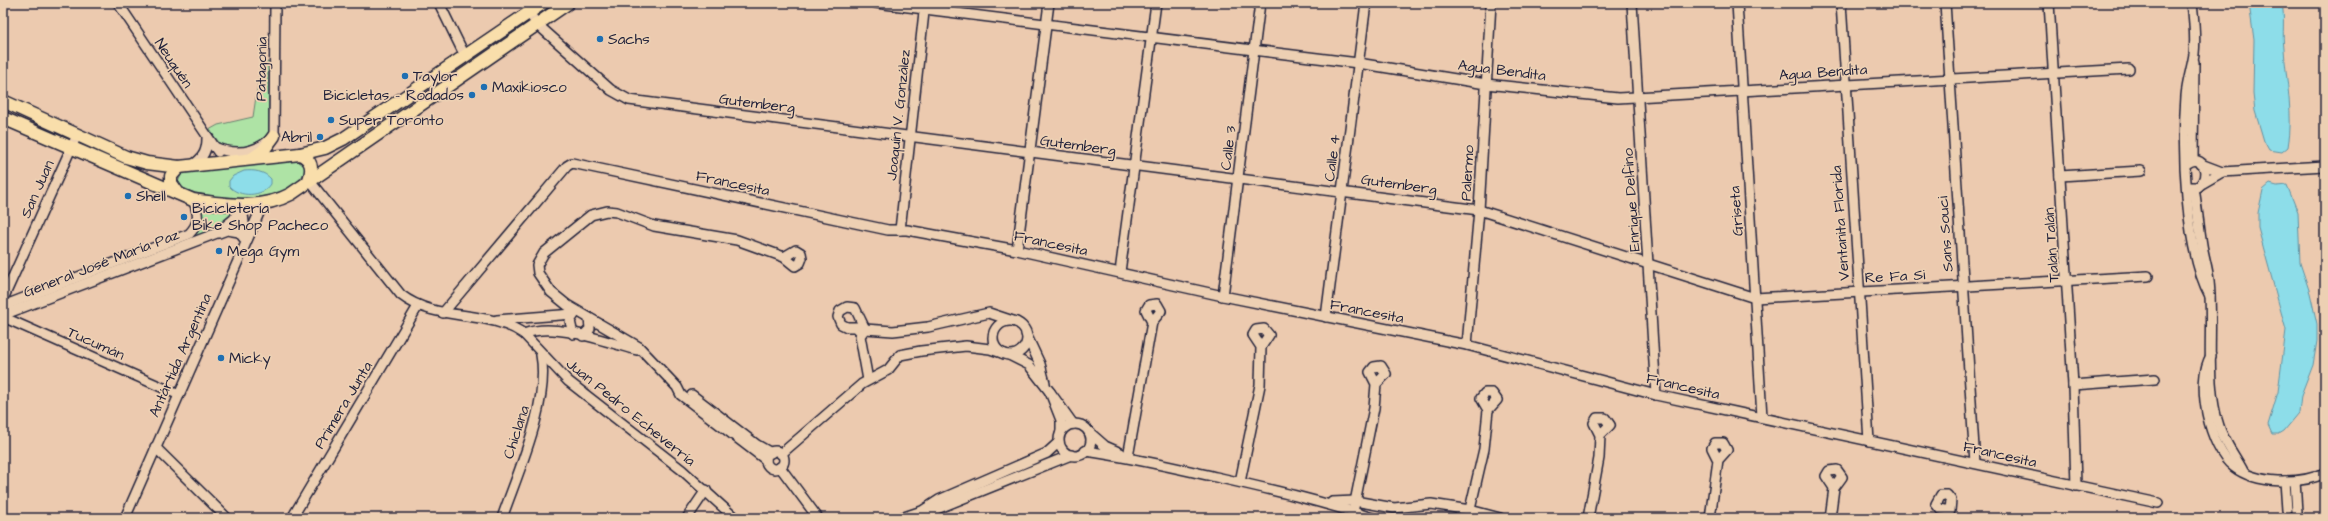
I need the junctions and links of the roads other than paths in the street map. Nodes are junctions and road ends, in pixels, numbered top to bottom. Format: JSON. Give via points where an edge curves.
{"nodes":[{"id":1,"x":118,"y":3,"type":"edge"},
{"id":2,"x":275,"y":3,"type":"edge"},
{"id":3,"x":439,"y":3,"type":"edge"},
{"id":4,"x":543,"y":3,"type":"edge"},
{"id":5,"x":568,"y":3,"type":"edge"},
{"id":6,"x":876,"y":3,"type":"edge"},
{"id":7,"x":1049,"y":3,"type":"edge"},
{"id":8,"x":1156,"y":3,"type":"edge"},
{"id":9,"x":1260,"y":3,"type":"edge"},
{"id":10,"x":1366,"y":3,"type":"edge"},
{"id":11,"x":1492,"y":3,"type":"edge"},
{"id":12,"x":1632,"y":3,"type":"edge"},
{"id":13,"x":1736,"y":3,"type":"edge"},
{"id":14,"x":1841,"y":3,"type":"edge"},
{"id":15,"x":1945,"y":3,"type":"edge"},
{"id":16,"x":2050,"y":3,"type":"edge"},
{"id":17,"x":2192,"y":3,"type":"edge"},
{"id":18,"x":925,"y":6,"type":"edge"},
{"id":19,"x":529,"y":13,"type":"junction"},
{"id":20,"x":1047,"y":23,"type":"junction"},
{"id":21,"x":537,"y":24,"type":"junction"},
{"id":22,"x":1151,"y":36,"type":"junction"},
{"id":23,"x":1254,"y":50,"type":"junction"},
{"id":24,"x":465,"y":56,"type":"junction"},
{"id":25,"x":1358,"y":62,"type":"junction"},
{"id":26,"x":2129,"y":69,"type":"dead end"},
{"id":27,"x":2054,"y":72,"type":"junction"},
{"id":28,"x":1949,"y":78,"type":"junction"},
{"id":29,"x":1486,"y":84,"type":"junction"},
{"id":30,"x":1845,"y":84,"type":"junction"},
{"id":31,"x":1742,"y":91,"type":"junction"},
{"id":32,"x":1638,"y":98,"type":"junction"},
{"id":33,"x":3,"y":101,"type":"edge"},
{"id":34,"x":3,"y":118,"type":"edge"},
{"id":35,"x":78,"y":136,"type":"junction"},
{"id":36,"x":274,"y":136,"type":"junction"},
{"id":37,"x":909,"y":137,"type":"junction"},
{"id":38,"x":207,"y":138,"type":"junction"},
{"id":39,"x":214,"y":147,"type":"junction"},
{"id":40,"x":71,"y":149,"type":"junction"},
{"id":41,"x":1030,"y":152,"type":"junction"},
{"id":42,"x":300,"y":154,"type":"junction"},
{"id":43,"x":287,"y":155,"type":"junction"},
{"id":44,"x":253,"y":158,"type":"junction"},
{"id":45,"x":227,"y":161,"type":"junction"},
{"id":46,"x":2193,"y":163,"type":"junction"},
{"id":47,"x":194,"y":164,"type":"junction"},
{"id":48,"x":1134,"y":166,"type":"junction"},
{"id":49,"x":2325,"y":166,"type":"edge"},
{"id":50,"x":179,"y":167,"type":"junction"},
{"id":51,"x":2141,"y":171,"type":"dead end"},
{"id":52,"x":2222,"y":172,"type":"junction"},
{"id":53,"x":2060,"y":176,"type":"junction"},
{"id":54,"x":1238,"y":178,"type":"junction"},
{"id":55,"x":309,"y":180,"type":"junction"},
{"id":56,"x":2186,"y":183,"type":"junction"},
{"id":57,"x":2199,"y":186,"type":"junction"},
{"id":58,"x":1342,"y":191,"type":"junction"},
{"id":59,"x":178,"y":194,"type":"junction"},
{"id":60,"x":193,"y":200,"type":"junction"},
{"id":61,"x":263,"y":204,"type":"junction"},
{"id":62,"x":242,"y":205,"type":"junction"},
{"id":63,"x":1479,"y":210,"type":"junction"},
{"id":64,"x":900,"y":230,"type":"junction"},
{"id":65,"x":217,"y":233,"type":"junction"},
{"id":66,"x":246,"y":241,"type":"junction"},
{"id":67,"x":1017,"y":250,"type":"junction"},
{"id":68,"x":784,"y":257,"type":"dead end"},
{"id":69,"x":1649,"y":263,"type":"junction"},
{"id":70,"x":1120,"y":272,"type":"junction"},
{"id":71,"x":2148,"y":276,"type":"dead end"},
{"id":72,"x":2067,"y":280,"type":"junction"},
{"id":73,"x":1963,"y":287,"type":"junction"},
{"id":74,"x":1859,"y":292,"type":"junction"},
{"id":75,"x":1223,"y":296,"type":"junction"},
{"id":76,"x":2210,"y":296,"type":"junction"},
{"id":77,"x":3,"y":298,"type":"edge"},
{"id":78,"x":1755,"y":298,"type":"junction"},
{"id":79,"x":3,"y":306,"type":"edge"},
{"id":80,"x":418,"y":306,"type":"junction"},
{"id":81,"x":443,"y":313,"type":"junction"},
{"id":82,"x":575,"y":313,"type":"junction"},
{"id":83,"x":3,"y":316,"type":"edge"},
{"id":84,"x":1326,"y":317,"type":"junction"},
{"id":85,"x":589,"y":318,"type":"junction"},
{"id":86,"x":494,"y":320,"type":"junction"},
{"id":87,"x":1016,"y":322,"type":"junction"},
{"id":88,"x":1152,"y":322,"type":"dead end"},
{"id":89,"x":524,"y":334,"type":"junction"},
{"id":90,"x":573,"y":334,"type":"junction"},
{"id":91,"x":1026,"y":334,"type":"junction"},
{"id":92,"x":583,"y":336,"type":"junction"},
{"id":93,"x":1467,"y":345,"type":"junction"},
{"id":94,"x":1261,"y":347,"type":"dead end"},
{"id":95,"x":645,"y":352,"type":"junction"},
{"id":96,"x":540,"y":354,"type":"junction"},
{"id":97,"x":1007,"y":354,"type":"junction"},
{"id":98,"x":2155,"y":379,"type":"dead end"},
{"id":99,"x":868,"y":380,"type":"junction"},
{"id":100,"x":1376,"y":384,"type":"dead end"},
{"id":101,"x":2073,"y":385,"type":"junction"},
{"id":102,"x":1048,"y":388,"type":"junction"},
{"id":103,"x":177,"y":394,"type":"junction"},
{"id":104,"x":1656,"y":395,"type":"junction"},
{"id":105,"x":1488,"y":410,"type":"dead end"},
{"id":106,"x":1762,"y":418,"type":"junction"},
{"id":107,"x":1073,"y":424,"type":"junction"},
{"id":108,"x":1087,"y":430,"type":"junction"},
{"id":109,"x":1061,"y":431,"type":"junction"},
{"id":110,"x":1600,"y":435,"type":"dead end"},
{"id":111,"x":1869,"y":441,"type":"junction"},
{"id":112,"x":1059,"y":442,"type":"junction"},
{"id":113,"x":155,"y":447,"type":"junction"},
{"id":114,"x":1085,"y":452,"type":"junction"},
{"id":115,"x":781,"y":454,"type":"junction"},
{"id":116,"x":1071,"y":455,"type":"junction"},
{"id":117,"x":769,"y":456,"type":"junction"},
{"id":118,"x":1128,"y":456,"type":"junction"},
{"id":119,"x":1718,"y":460,"type":"dead end"},
{"id":120,"x":1975,"y":462,"type":"junction"},
{"id":121,"x":780,"y":467,"type":"junction"},
{"id":122,"x":2322,"y":476,"type":"edge"},
{"id":123,"x":2285,"y":481,"type":"junction"},
{"id":124,"x":2295,"y":481,"type":"junction"},
{"id":125,"x":1240,"y":482,"type":"junction"},
{"id":126,"x":2076,"y":486,"type":"junction"},
{"id":127,"x":1834,"y":488,"type":"dead end"},
{"id":128,"x":706,"y":490,"type":"junction"},
{"id":129,"x":1355,"y":501,"type":"junction"},
{"id":130,"x":1326,"y":502,"type":"junction"},
{"id":131,"x":2158,"y":504,"type":"dead end"},
{"id":132,"x":1353,"y":512,"type":"junction"},
{"id":133,"x":2297,"y":512,"type":"dead end"},
{"id":134,"x":928,"y":513,"type":"edge"},
{"id":135,"x":1469,"y":514,"type":"edge"},
{"id":136,"x":2286,"y":515,"type":"edge"},
{"id":137,"x":125,"y":518,"type":"edge"},
{"id":138,"x":227,"y":518,"type":"edge"},
{"id":139,"x":292,"y":518,"type":"edge"},
{"id":140,"x":502,"y":518,"type":"edge"},
{"id":141,"x":687,"y":518,"type":"edge"},
{"id":142,"x":735,"y":518,"type":"edge"},
{"id":143,"x":818,"y":518,"type":"edge"},
{"id":144,"x":902,"y":518,"type":"edge"},
{"id":145,"x":1372,"y":518,"type":"edge"},
{"id":146,"x":1500,"y":518,"type":"edge"},
{"id":147,"x":1588,"y":518,"type":"edge"},
{"id":148,"x":1710,"y":518,"type":"edge"},
{"id":149,"x":1830,"y":518,"type":"edge"}],
"edges":[{"from":1,"to":38,"type":"street","name":"Neuquén"},
{"from":2,"to":36,"type":"street","name":"Patagonia"},
{"from":3,"to":24,"type":"street"},
{"from":4,"to":19,"type":"main road"},
{"from":5,"to":21,"type":"main road"},
{"from":6,"to":18,"type":"street","name":"Agua Bendita"},
{"from":7,"to":20,"type":"street"},
{"from":8,"to":22,"type":"street"},
{"from":9,"to":23,"type":"street","name":"Calle 3"},
{"from":10,"to":25,"type":"street","name":"Calle 4"},
{"from":11,"to":29,"type":"street","name":"Palermo"},
{"from":12,"to":32,"type":"street","name":"Enrique Delfino"},
{"from":13,"to":31,"type":"street","name":"Griseta"},
{"from":14,"to":30,"type":"street","name":"Ventanita Florida"},
{"from":15,"to":28,"type":"street","name":"Sans Souci"},
{"from":16,"to":27,"type":"street","name":"Talán Talán"},
{"from":17,"to":46,"type":"street","via":[[2194,55],[2186,96]]},
{"from":18,"to":20,"type":"street","name":"Agua Bendita"},
{"from":18,"to":37,"type":"street","name":"Joaquín V. González"},
{"from":19,"to":21,"type":"street","name":"Gutemberg"},
{"from":19,"to":24,"type":"main road"},
{"from":20,"to":22,"type":"street","name":"Agua Bendita"},
{"from":20,"to":41,"type":"street"},
{"from":21,"to":37,"type":"street","name":"Gutemberg","via":[[611,90],[629,100]]},
{"from":21,"to":55,"type":"main road"},
{"from":22,"to":23,"type":"street","name":"Agua Bendita"},
{"from":22,"to":48,"type":"street"},
{"from":23,"to":25,"type":"street","name":"Agua Bendita"},
{"from":23,"to":54,"type":"street","name":"Calle 3"},
{"from":24,"to":42,"type":"main road","via":[[343,139],[325,148]]},
{"from":25,"to":29,"type":"street","name":"Agua Bendita"},
{"from":25,"to":58,"type":"street","name":"Calle 4"},
{"from":26,"to":27,"type":"street","name":"Agua Bendita"},
{"from":27,"to":28,"type":"street","name":"Agua Bendita"},
{"from":27,"to":53,"type":"street","name":"Talán Talán"},
{"from":28,"to":30,"type":"street","name":"Agua Bendita"},
{"from":28,"to":73,"type":"street","name":"Sans Souci"},
{"from":29,"to":32,"type":"street","name":"Agua Bendita"},
{"from":29,"to":63,"type":"street","name":"Palermo"},
{"from":30,"to":31,"type":"street","name":"Agua Bendita"},
{"from":30,"to":74,"type":"street","name":"Ventanita Florida"},
{"from":31,"to":32,"type":"street","name":"Agua Bendita"},
{"from":31,"to":78,"type":"street","name":"Griseta"},
{"from":32,"to":69,"type":"street","name":"Enrique Delfino"},
{"from":33,"to":35,"type":"main road"},
{"from":34,"to":40,"type":"main road"},
{"from":35,"to":40,"type":"street","name":"San Juan"},
{"from":35,"to":50,"type":"main road","via":[[135,160]]},
{"from":36,"to":39,"type":"street","via":[[260,148],[238,153],[228,153]]},
{"from":36,"to":43,"type":"main road","via":[[280,150]]},
{"from":36,"to":44,"type":"main road","via":[[263,151]]},
{"from":37,"to":41,"type":"street","name":"Gutemberg"},
{"from":37,"to":64,"type":"street","name":"Joaquín V. González"},
{"from":38,"to":39,"type":"street","name":"Neuquén"},
{"from":38,"to":47,"type":"street","via":[[204,154]]},
{"from":39,"to":45,"type":"street","name":"Neuquén"},
{"from":40,"to":59,"type":"main road"},
{"from":40,"to":77,"type":"street","name":"San Juan"},
{"from":41,"to":48,"type":"street","name":"Gutemberg"},
{"from":41,"to":67,"type":"street"},
{"from":42,"to":43,"type":"main road"},
{"from":42,"to":55,"type":"main road","via":[[311,166]]},
{"from":43,"to":44,"type":"main road"},
{"from":44,"to":45,"type":"main road"},
{"from":45,"to":47,"type":"main road"},
{"from":46,"to":52,"type":"street"},
{"from":46,"to":56,"type":"street"},
{"from":46,"to":57,"type":"street","via":[[2206,174]]},
{"from":47,"to":50,"type":"main road"},
{"from":48,"to":54,"type":"street","name":"Gutemberg"},
{"from":48,"to":70,"type":"street"},
{"from":49,"to":52,"type":"street"},
{"from":50,"to":59,"type":"main road","via":[[171,176],[171,183]]},
{"from":51,"to":53,"type":"street"},
{"from":52,"to":57,"type":"street"},
{"from":53,"to":72,"type":"street","name":"Talán Talán"},
{"from":54,"to":58,"type":"street","name":"Gutemberg"},
{"from":54,"to":75,"type":"street","name":"Calle 3"},
{"from":55,"to":61,"type":"main road","via":[[279,200]]},
{"from":55,"to":80,"type":"street","name":"Juan Pedro Echeverría","via":[[396,289]]},
{"from":56,"to":57,"type":"street"},
{"from":56,"to":76,"type":"street","via":[[2197,259],[2203,283]]},
{"from":57,"to":76,"type":"street","via":[[2202,246]]},
{"from":58,"to":63,"type":"street","name":"Gutemberg"},
{"from":58,"to":84,"type":"street","name":"Calle 4"},
{"from":59,"to":60,"type":"main road"},
{"from":60,"to":62,"type":"main road"},
{"from":60,"to":79,"type":"street","name":"General José María Paz","via":[[198,210],[198,221],[189,234]]},
{"from":61,"to":62,"type":"main road"},
{"from":61,"to":66,"type":"street","name":"Antártida Argentina"},
{"from":62,"to":65,"type":"street","name":"General José María Paz","via":[[234,219]]},
{"from":62,"to":66,"type":"street"},
{"from":63,"to":69,"type":"street","name":"Gutemberg"},
{"from":63,"to":93,"type":"street","name":"Palermo"},
{"from":64,"to":67,"type":"street","name":"Francesita"},
{"from":64,"to":81,"type":"street","name":"Francesita","via":[[888,230],[568,164]]},
{"from":65,"to":66,"type":"street","via":[[233,230],[239,232]]},
{"from":65,"to":83,"type":"street","name":"General José María Paz"},
{"from":66,"to":103,"type":"street","name":"Antártida Argentina"},
{"from":67,"to":70,"type":"street","name":"Francesita"},
{"from":68,"to":82,"type":"street","via":[[736,240],[654,226],[617,212],[600,212],[579,224],[544,253],[537,265],[538,273],[551,292]]},
{"from":69,"to":78,"type":"street","name":"Re Fa Si"},
{"from":69,"to":104,"type":"street","name":"Enrique Delfino"},
{"from":70,"to":75,"type":"street","name":"Francesita"},
{"from":71,"to":72,"type":"street","name":"Re Fa Si"},
{"from":72,"to":73,"type":"street","name":"Re Fa Si"},
{"from":72,"to":101,"type":"street","name":"Talán Talán"},
{"from":73,"to":74,"type":"street","name":"Re Fa Si"},
{"from":73,"to":120,"type":"street","name":"Sans Souci"},
{"from":74,"to":78,"type":"street","name":"Re Fa Si"},
{"from":74,"to":111,"type":"street","name":"Ventanita Florida"},
{"from":75,"to":84,"type":"street","name":"Francesita"},
{"from":76,"to":123,"type":"street","via":[[2212,400],[2225,442],[2243,471],[2266,479]]},
{"from":78,"to":106,"type":"street","name":"Griseta"},
{"from":80,"to":81,"type":"street","name":"Juan Pedro Echeverría"},
{"from":80,"to":139,"type":"street","name":"Primera Junta"},
{"from":81,"to":86,"type":"street","name":"Juan Pedro Echeverría"},
{"from":82,"to":85,"type":"street"},
{"from":82,"to":86,"type":"street"},
{"from":82,"to":90,"type":"street","via":[[569,325]]},
{"from":83,"to":103,"type":"street","name":"Tucumán"},
{"from":84,"to":93,"type":"street","name":"Francesita"},
{"from":85,"to":92,"type":"street","via":[[590,329]]},
{"from":85,"to":95,"type":"street"},
{"from":86,"to":89,"type":"street","name":"Juan Pedro Echeverría"},
{"from":87,"to":91,"type":"street"},
{"from":87,"to":97,"type":"street","via":[[1000,324],[994,332],[996,348]]},
{"from":87,"to":99,"type":"street","via":[[988,313],[928,327],[893,331],[863,330]]},
{"from":88,"to":118,"type":"street"},
{"from":89,"to":90,"type":"street","via":[[540,330]]},
{"from":89,"to":96,"type":"street","name":"Juan Pedro Echeverría"},
{"from":90,"to":92,"type":"street"},
{"from":91,"to":97,"type":"street","via":[[1023,348]]},
{"from":91,"to":102,"type":"street"},
{"from":92,"to":95,"type":"street"},
{"from":93,"to":104,"type":"street","name":"Francesita"},
{"from":94,"to":125,"type":"street","via":[[1258,400]]},
{"from":95,"to":117,"type":"street","via":[[677,387],[686,391]]},
{"from":96,"to":128,"type":"street","name":"Juan Pedro Echeverría","via":[[568,382]]},
{"from":96,"to":140,"type":"street","name":"Chiclana","via":[[543,366],[542,393]]},
{"from":97,"to":99,"type":"street","via":[[966,346],[909,352],[896,359],[888,370]]},
{"from":97,"to":102,"type":"street","via":[[1029,365]]},
{"from":98,"to":101,"type":"street"},
{"from":99,"to":115,"type":"street"},
{"from":100,"to":129,"type":"street","via":[[1371,427]]},
{"from":101,"to":126,"type":"street","name":"Talán Talán"},
{"from":102,"to":107,"type":"street"},
{"from":102,"to":109,"type":"street","via":[[1061,420]]},
{"from":103,"to":113,"type":"street","name":"Antártida Argentina"},
{"from":104,"to":106,"type":"street","name":"Francesita"},
{"from":105,"to":135,"type":"street","via":[[1484,449]]},
{"from":106,"to":111,"type":"street","name":"Francesita"},
{"from":107,"to":108,"type":"street"},
{"from":107,"to":109,"type":"street"},
{"from":108,"to":114,"type":"street","via":[[1090,443]]},
{"from":108,"to":118,"type":"street","via":[[1106,446]]},
{"from":109,"to":112,"type":"street"},
{"from":110,"to":147,"type":"street","via":[[1599,458]]},
{"from":111,"to":120,"type":"street","name":"Francesita"},
{"from":112,"to":116,"type":"street","via":[[1063,450]]},
{"from":112,"to":134,"type":"street","via":[[1046,453],[939,500]]},
{"from":113,"to":137,"type":"street","name":"Antártida Argentina"},
{"from":113,"to":138,"type":"street"},
{"from":114,"to":116,"type":"street"},
{"from":114,"to":118,"type":"street"},
{"from":115,"to":117,"type":"street","via":[[776,452]]},
{"from":115,"to":121,"type":"street","via":[[784,459]]},
{"from":116,"to":134,"type":"street"},
{"from":117,"to":121,"type":"street","via":[[768,465],[772,468]]},
{"from":118,"to":125,"type":"street"},
{"from":119,"to":148,"type":"street"},
{"from":120,"to":126,"type":"street","name":"Francesita"},
{"from":121,"to":143,"type":"street"},
{"from":122,"to":124,"type":"street"},
{"from":123,"to":124,"type":"street"},
{"from":123,"to":136,"type":"street"},
{"from":124,"to":133,"type":"street"},
{"from":125,"to":130,"type":"street"},
{"from":126,"to":131,"type":"street","name":"Francesita"},
{"from":127,"to":149,"type":"street"},
{"from":128,"to":141,"type":"street"},
{"from":128,"to":142,"type":"street","name":"Juan Pedro Echeverría"},
{"from":129,"to":130,"type":"street"},
{"from":129,"to":132,"type":"street"},
{"from":129,"to":135,"type":"street","via":[[1394,508],[1431,504]]},
{"from":130,"to":132,"type":"street"},
{"from":132,"to":145,"type":"street"},
{"from":134,"to":144,"type":"street"},
{"from":135,"to":146,"type":"street"}]}
